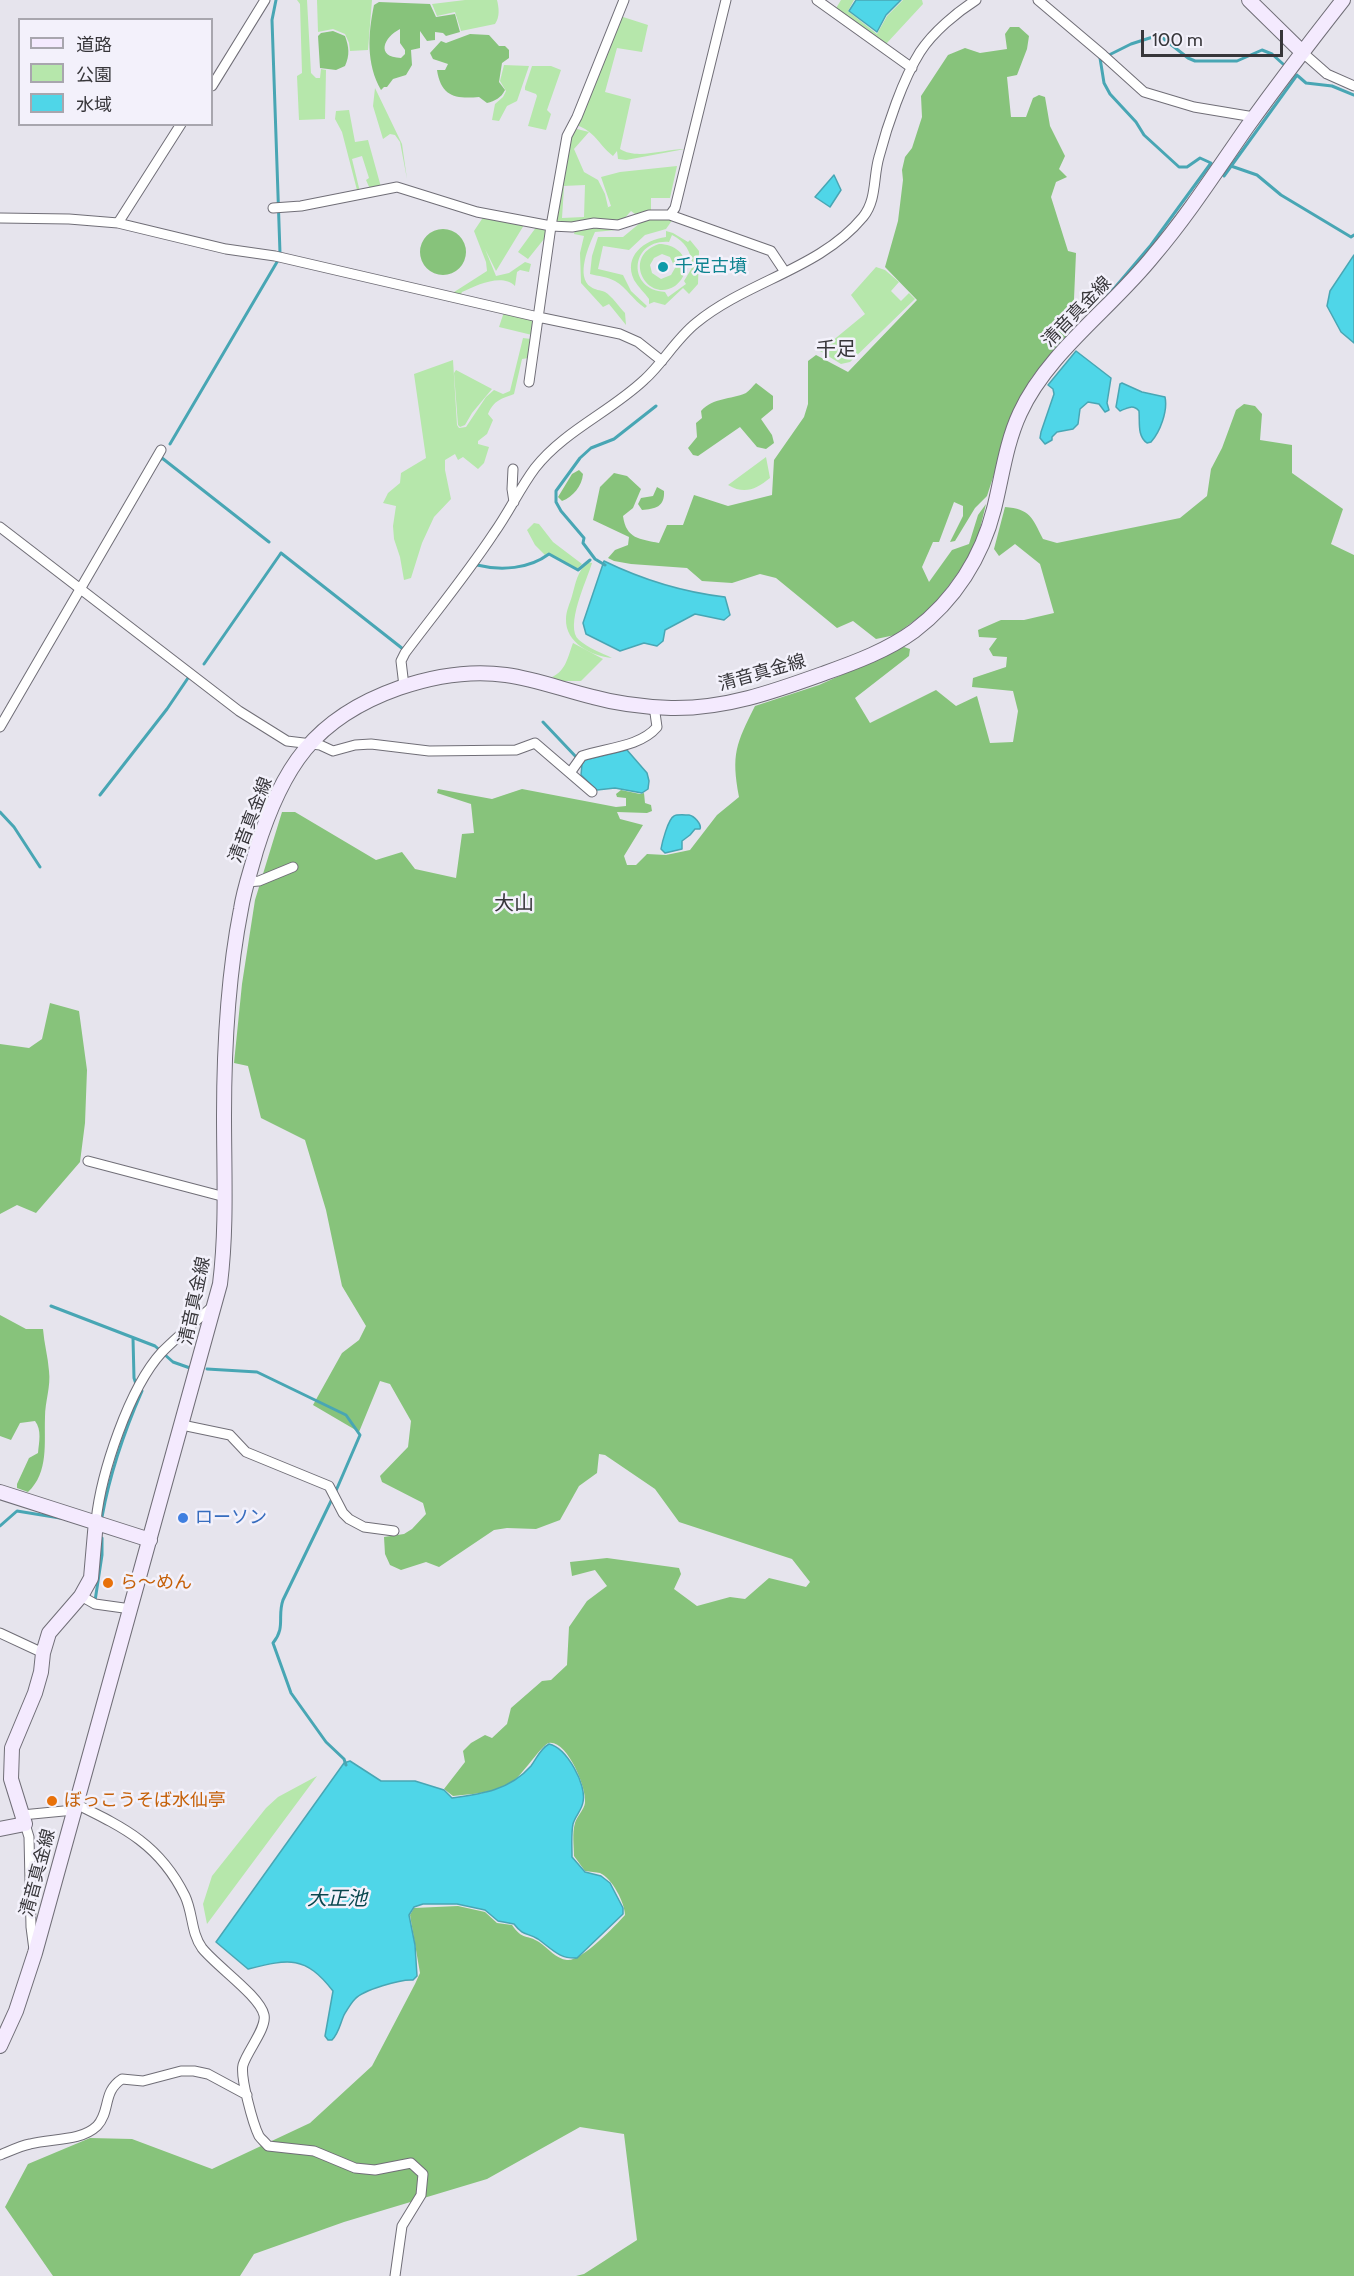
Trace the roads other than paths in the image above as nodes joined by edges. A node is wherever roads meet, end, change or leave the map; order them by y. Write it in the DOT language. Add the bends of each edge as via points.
graph roads {
  1 [pos="265,0"];
  2 [pos="624,0"];
  3 [pos="726,0"];
  4 [pos="817,0"];
  5 [pos="976,0"];
  6 [pos="1038,0"];
  7 [pos="1249,0"];
  8 [pos="1343,0"];
  9 [pos="1302,52"];
  10 [pos="912,68"];
  11 [pos="213,84"];
  12 [pos="1354,86"];
  13 [pos="1254,117"];
  14 [pos="181,126"];
  15 [pos="276,208"];
  16 [pos="670,215"];
  17 [pos="0,218"];
  18 [pos="118,223"];
  19 [pos="551,226"];
  20 [pos="785,272"];
  21 [pos="538,317"];
  22 [pos="663,360"];
  23 [pos="529,382"];
  24 [pos="161,450"];
  25 [pos="513,469"];
  26 [pos="514,502"];
  27 [pos="0,527"];
  28 [pos="82,591"];
  29 [pos="404,686"];
  30 [pos="654,706"];
  31 [pos="0,727"];
  32 [pos="308,745"];
  33 [pos="570,773"];
  34 [pos="592,792"];
  35 [pos="293,867"];
  36 [pos="247,882"];
  37 [pos="88,1161"];
  38 [pos="225,1197"];
  39 [pos="216,1302"];
  40 [pos="182,1425"];
  41 [pos="0,1492"];
  42 [pos="96,1521"];
  43 [pos="394,1531"];
  44 [pos="150,1540"];
  45 [pos="81,1596"];
  46 [pos="130,1609"];
  47 [pos="0,1633"];
  48 [pos="43,1653"];
  49 [pos="75,1807"];
  50 [pos="23,1819"];
  51 [pos="0,1828"];
  52 [pos="35,1953"];
  53 [pos="0,2046"];
  54 [pos="247,2095"];
  55 [pos="0,2155"];
  56 [pos="395,2276"];
  1 -- 11 [label="street"];
  2 -- 19 [label="street" via="567,136"];
  3 -- 16 [label="street" via="675,208"];
  4 -- 10 [label="street"];
  5 -- 10 [label="street" via="927,44"];
  6 -- 13 [label="street" via="1143,92 1194,107"];
  7 -- 9 [label="main road"];
  8 -- 9 [label="main road, 清音真金線"];
  9 -- 12 [label="street" via="1327,74"];
  9 -- 13 [label="main road, 清音真金線"];
  10 -- 20 [label="street" via="878,158 873,198 864,216 834,244"];
  13 -- 30 [label="main road, 清音真金線" via="1154,255 1063,351 1033,389 1011,436 982,544 970,570 942,606 915,630 879,651 769,693 705,706"];
  14 -- 18 [label="street"];
  15 -- 19 [label="street" via="397,187 477,212"];
  16 -- 19 [label="street" via="618,225"];
  16 -- 20 [label="street" via="771,251"];
  17 -- 18 [label="street"];
  18 -- 21 [label="street"];
  19 -- 21 [label="street"];
  20 -- 22 [label="street" via="699,320"];
  21 -- 22 [label="street" via="628,336"];
  21 -- 23 [label="street"];
  22 -- 26 [label="street" via="630,392 555,448 535,468"];
  24 -- 28 [label="street"];
  25 -- 26 [label="street"];
  26 -- 29 [label="street" via="494,535 405,653 401,661"];
  27 -- 28 [label="street"];
  28 -- 31 [label="street"];
  28 -- 32 [label="street" via="239,711 287,741"];
  29 -- 30 [label="main road, 清音真金線" via="455,675 507,675 619,703"];
  29 -- 32 [label="main road, 清音真金線" via="349,710"];
  30 -- 33 [label="street" via="657,727 653,732 578,760"];
  32 -- 33 [label="street" via="333,751 371,744 429,752 516,750 535,743"];
  32 -- 36 [label="main road, 清音真金線" via="290,770 271,809"];
  33 -- 34 [label="street"];
  35 -- 36 [label="street"];
  36 -- 38 [label="main road, 清音真金線" via="227,1037"];
  37 -- 38 [label="street"];
  38 -- 39 [label="main road, 清音真金線" via="224,1255"];
  39 -- 40 [label="main road, 清音真金線"];
  39 -- 42 [label="street" via="150,1368 115,1440"];
  40 -- 43 [label="street" via="230,1435 246,1452 329,1486 343,1513 363,1527"];
  40 -- 44 [label="main road, 清音真金線"];
  41 -- 42 [label="main road"];
  42 -- 44 [label="main road"];
  42 -- 45 [label="main road" via="94,1569"];
  44 -- 46 [label="main road, 清音真金線"];
  45 -- 46 [label="street" via="94,1604"];
  45 -- 48 [label="main road" via="49,1634"];
  46 -- 49 [label="main road, 清音真金線"];
  47 -- 48 [label="street"];
  48 -- 50 [label="main road" via="38,1683 11,1755 12,1787"];
  49 -- 50 [label="street"];
  49 -- 52 [label="main road, 清音真金線"];
  49 -- 54 [label="street" via="136,1837 156,1852 186,1898 201,1947 257,2001 264,2015 242,2071"];
  50 -- 51 [label="main road"];
  50 -- 52 [label="street" via="29,1837"];
  52 -- 53 [label="main road, 清音真金線"];
  54 -- 55 [label="street" via="208,2074 194,2072 181,2071 143,2081 122,2079 109,2091 103,2116 88,2132"];
  54 -- 56 [label="street" via="259,2136 268,2146 314,2151 356,2168 375,2170 411,2163 419,2169 423,2174 421,2195 402,2226"];
}
